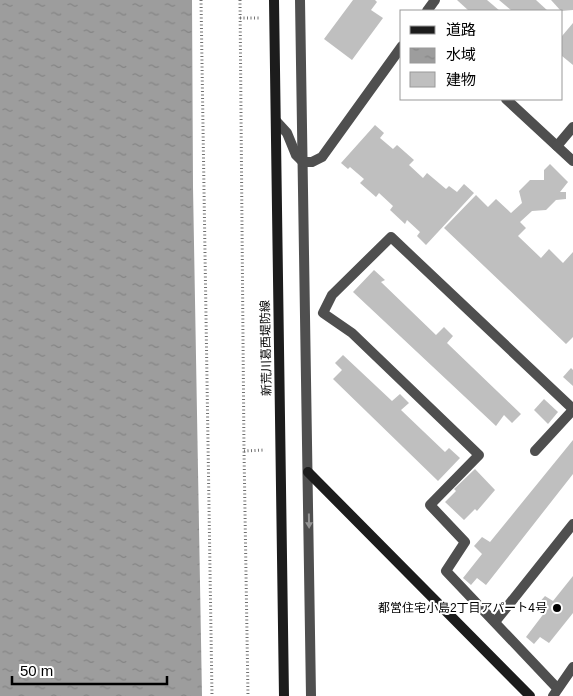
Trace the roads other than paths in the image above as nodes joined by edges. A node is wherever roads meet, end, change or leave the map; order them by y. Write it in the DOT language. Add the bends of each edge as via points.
graph roads {
  1 [pos="274,0"];
  2 [pos="300,0"];
  3 [pos="400,49"];
  4 [pos="507,100"];
  5 [pos="276,121"];
  6 [pos="573,127"];
  7 [pos="557,146"];
  8 [pos="573,161"];
  9 [pos="303,162"];
  10 [pos="323,313"];
  11 [pos="305,314"];
  12 [pos="573,409"];
  13 [pos="535,451"];
  14 [pos="308,472"];
  15 [pos="573,524"];
  16 [pos="495,622"];
  17 [pos="573,667"];
  18 [pos="555,692"];
  19 [pos="284,696"];
  20 [pos="311,696"];
  21 [pos="530,696"];
  1 -- 5 [label="main road, 新荒川葛西堤防線"];
  2 -- 9 [label="street"];
  3 -- 9 [label="street" via="322,157"];
  4 -- 7 [label="street"];
  5 -- 9 [label="street" via="287,133 296,155"];
  5 -- 19 [label="main road, 新荒川葛西堤防線"];
  6 -- 7 [label="street"];
  7 -- 8 [label="street"];
  9 -- 11 [label="street"];
  10 -- 11 [label="street"];
  10 -- 12 [label="street" via="332,294 391,237"];
  10 -- 16 [label="street" via="352,333 479,455 430,505 466,542 446,571"];
  11 -- 14 [label="street"];
  12 -- 13 [label="street"];
  14 -- 20 [label="street, one-way"];
  14 -- 21 [label="main road"];
  15 -- 16 [label="street"];
  16 -- 18 [label="street"];
  17 -- 18 [label="street"];
}
